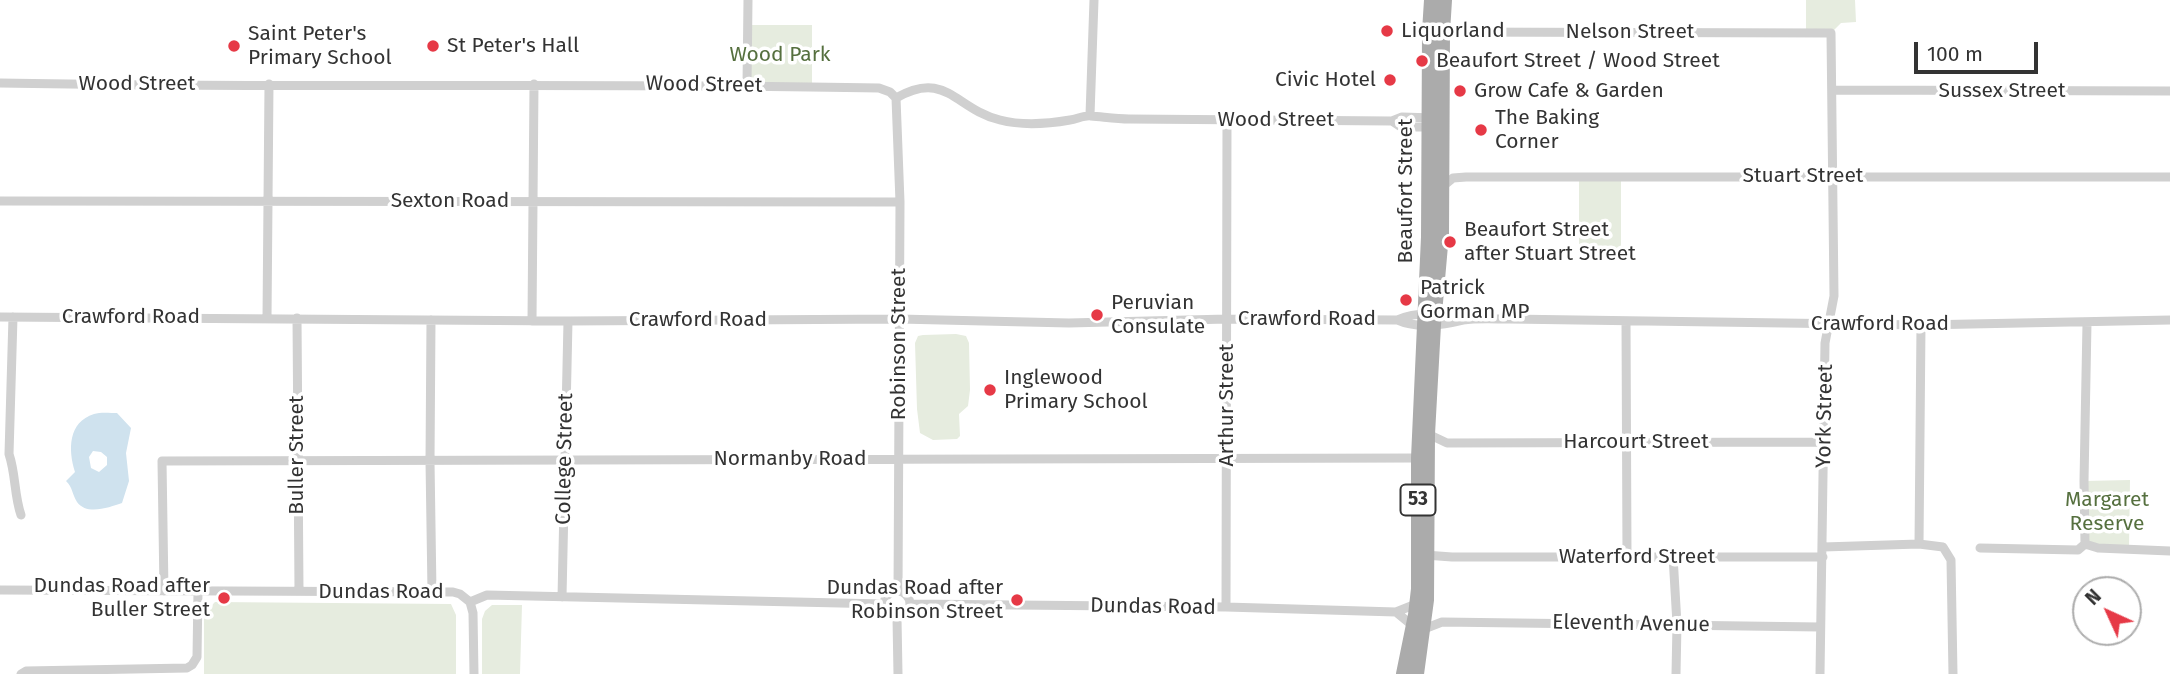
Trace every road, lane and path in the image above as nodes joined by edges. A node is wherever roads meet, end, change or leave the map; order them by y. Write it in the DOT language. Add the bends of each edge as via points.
graph roads {
  1 [pos="748,0"];
  2 [pos="1094,0"];
  3 [pos="1431,0"];
  4 [pos="1445,0"];
  5 [pos="1436,32"];
  6 [pos="1831,33"];
  7 [pos="0,83"];
  8 [pos="269,84"];
  9 [pos="534,84"];
  10 [pos="747,86"];
  11 [pos="1833,90"];
  12 [pos="2170,91"];
  13 [pos="896,97"];
  14 [pos="1090,115"];
  15 [pos="1227,120"];
  16 [pos="1427,122"];
  17 [pos="1443,122"];
  18 [pos="1834,176"];
  19 [pos="2170,177"];
  20 [pos="1441,188"];
  21 [pos="0,201"];
  22 [pos="269,201"];
  23 [pos="533,201"];
  24 [pos="900,202"];
  25 [pos="0,317"];
  26 [pos="13,317"];
  27 [pos="267,318"];
  28 [pos="297,318"];
  29 [pos="1227,318"];
  30 [pos="899,319"];
  31 [pos="431,320"];
  32 [pos="1429,320"];
  33 [pos="2170,320"];
  34 [pos="532,321"];
  35 [pos="568,321"];
  36 [pos="1626,321"];
  37 [pos="2087,323"];
  38 [pos="1829,324"];
  39 [pos="1921,325"];
  40 [pos="1428,435"];
  41 [pos="1627,442"];
  42 [pos="1825,442"];
  43 [pos="1447,443"];
  44 [pos="4,455"];
  45 [pos="1423,455"];
  46 [pos="1227,458"];
  47 [pos="297,459"];
  48 [pos="564,460"];
  49 [pos="899,460"];
  50 [pos="430,461"];
  51 [pos="21,515"];
  52 [pos="1919,544"];
  53 [pos="2085,544"];
  54 [pos="1980,548"];
  55 [pos="2170,551"];
  56 [pos="1823,552"];
  57 [pos="1423,555"];
  58 [pos="1627,556"];
  59 [pos="1674,556"];
  60 [pos="1452,557"];
  61 [pos="1427,572"];
  62 [pos="0,590"];
  63 [pos="164,591"];
  64 [pos="198,591"];
  65 [pos="299,591"];
  66 [pos="432,592"];
  67 [pos="898,592"];
  68 [pos="562,597"];
  69 [pos="470,602"];
  70 [pos="884,604"];
  71 [pos="910,604"];
  72 [pos="1226,607"];
  73 [pos="1421,608"];
  74 [pos="1396,612"];
  75 [pos="897,618"];
  76 [pos="1442,622"];
  77 [pos="1677,624"];
  78 [pos="1820,626"];
  79 [pos="1419,627"];
  80 [pos="194,670"];
  81 [pos="21,674"];
  82 [pos="474,674"];
  83 [pos="898,674"];
  84 [pos="1403,674"];
  85 [pos="1417,674"];
  86 [pos="1676,674"];
  87 [pos="1820,674"];
  88 [pos="1952,674"];
  1 -- 10 [label="street"];
  2 -- 14 [label="street"];
  3 -- 5 [label="main road, Beaufort Street / 53"];
  4 -- 5 [label="main road, Beaufort Street / 53"];
  5 -- 6 [label="street, Nelson Street"];
  5 -- 16 [label="main road, Beaufort Street / 53"];
  5 -- 17 [label="main road, Beaufort Street / 53"];
  6 -- 11 [label="street, York Street"];
  7 -- 8 [label="street, Wood Street"];
  8 -- 9 [label="street, Wood Street"];
  8 -- 22 [label="street"];
  9 -- 10 [label="street, Wood Street"];
  9 -- 23 [label="street"];
  10 -- 13 [label="street, Wood Street" via="879,88"];
  11 -- 12 [label="street, Sussex Street"];
  11 -- 18 [label="street, York Street"];
  13 -- 14 [label="street, Wood Street" via="917,87 934,87 991,118 1010,122 1047,124"];
  13 -- 24 [label="street, Robinson Street"];
  14 -- 15 [label="street, Wood Street"];
  15 -- 16 [label="street, Wood Street" via="1392,121 1401,127"];
  15 -- 29 [label="street, Arthur Street"];
  16 -- 17 [label="street, Wood Street"];
  16 -- 32 [label="main road, Beaufort Street / 53"];
  17 -- 20 [label="main road, Beaufort Street / 53"];
  18 -- 19 [label="street, Stuart Street"];
  18 -- 20 [label="street, Stuart Street" via="1452,178"];
  18 -- 38 [label="street, York Street" via="1834,296"];
  20 -- 32 [label="main road, Beaufort Street / 53" via="1442,234"];
  21 -- 22 [label="street, Sexton Road"];
  22 -- 23 [label="street, Sexton Road"];
  22 -- 27 [label="street"];
  23 -- 24 [label="street, Sexton Road"];
  23 -- 34 [label="street"];
  24 -- 30 [label="street, Robinson Street"];
  25 -- 26 [label="street, Crawford Road"];
  26 -- 27 [label="street, Crawford Road"];
  26 -- 44 [label="street"];
  27 -- 28 [label="street, Crawford Road"];
  28 -- 31 [label="street, Crawford Road"];
  28 -- 47 [label="street, Buller Street"];
  29 -- 30 [label="street, Crawford Road" via="1080,323"];
  29 -- 32 [label="street, Crawford Road" via="1397,320 1406,324"];
  29 -- 46 [label="street, Arthur Street"];
  30 -- 35 [label="street, Crawford Road"];
  30 -- 49 [label="street, Robinson Street"];
  31 -- 34 [label="street, Crawford Road"];
  31 -- 50 [label="street"];
  32 -- 36 [label="street, Crawford Road" via="1454,324 1464,320"];
  32 -- 40 [label="main road, Beaufort Street / 53"];
  32 -- 45 [label="main road, Beaufort Street / 53"];
  33 -- 37 [label="street, Crawford Road"];
  34 -- 35 [label="street, Crawford Road"];
  35 -- 48 [label="street, College Street"];
  36 -- 38 [label="street, Crawford Road"];
  36 -- 41 [label="street"];
  37 -- 39 [label="street, Crawford Road"];
  37 -- 53 [label="street"];
  38 -- 39 [label="street, Crawford Road"];
  38 -- 42 [label="street, York Street"];
  39 -- 52 [label="street"];
  40 -- 43 [label="street, Harcourt Street"];
  40 -- 45 [label="main road, Beaufort Street / 53"];
  41 -- 42 [label="street, Harcourt Street"];
  41 -- 43 [label="street, Harcourt Street"];
  41 -- 58 [label="street"];
  42 -- 56 [label="street, York Street"];
  43 -- 45 [label="street, Harcourt Street"];
  44 -- 51 [label="street" via="15,471"];
  45 -- 46 [label="street, Normanby Road"];
  45 -- 57 [label="main road, Beaufort Street / 53"];
  46 -- 49 [label="street, Normanby Road"];
  46 -- 72 [label="street, Arthur Street"];
  47 -- 50 [label="street, Normanby Road"];
  47 -- 63 [label="street, Normanby Road" via="162,461"];
  47 -- 65 [label="street, Buller Street"];
  48 -- 49 [label="street, Normanby Road"];
  48 -- 50 [label="street, Normanby Road"];
  48 -- 68 [label="street, College Street"];
  49 -- 67 [label="street, Robinson Street"];
  50 -- 66 [label="street"];
  52 -- 56 [label="street, Waterford Street"];
  52 -- 88 [label="street, Waterford Street" via="1943,547 1951,560"];
  53 -- 54 [label="street" via="2078,550"];
  53 -- 55 [label="street"];
  56 -- 59 [label="street, Waterford Street"];
  56 -- 78 [label="street, York Street"];
  57 -- 60 [label="street, Waterford Street"];
  57 -- 61 [label="main road, Beaufort Street / 53"];
  57 -- 73 [label="main road, Beaufort Street / 53"];
  58 -- 59 [label="street, Waterford Street"];
  58 -- 60 [label="street, Waterford Street"];
  59 -- 77 [label="street"];
  60 -- 61 [label="street"];
  61 -- 73 [label="main road, Beaufort Street / 53"];
  62 -- 63 [label="street, Dundas Road"];
  63 -- 64 [label="street, Dundas Road"];
  64 -- 65 [label="street, Dundas Road"];
  64 -- 80 [label="street"];
  65 -- 66 [label="street, Dundas Road"];
  66 -- 69 [label="street, Dundas Road" via="453,592"];
  67 -- 70 [label="street" via="889,595"];
  67 -- 71 [label="street" via="907,596"];
  68 -- 69 [label="street, Dundas Road" via="487,595"];
  68 -- 70 [label="street, Dundas Road"];
  69 -- 82 [label="street"];
  70 -- 75 [label="street" via="888,614"];
  71 -- 72 [label="street, Dundas Road"];
  71 -- 75 [label="street" via="908,612"];
  72 -- 74 [label="street, Dundas Road"];
  73 -- 74 [label="street, Dundas Road"];
  73 -- 76 [label="street"];
  73 -- 79 [label="main road, Beaufort Street / 53"];
  74 -- 79 [label="street"];
  75 -- 83 [label="street"];
  76 -- 77 [label="street, Eleventh Avenue"];
  76 -- 79 [label="street, Eleventh Avenue"];
  77 -- 78 [label="street, Eleventh Avenue"];
  77 -- 86 [label="street"];
  78 -- 87 [label="street, York Street"];
  79 -- 84 [label="main road, Beaufort Street / 53"];
  79 -- 85 [label="main road, Beaufort Street / 53"];
  80 -- 81 [label="street"];
}
